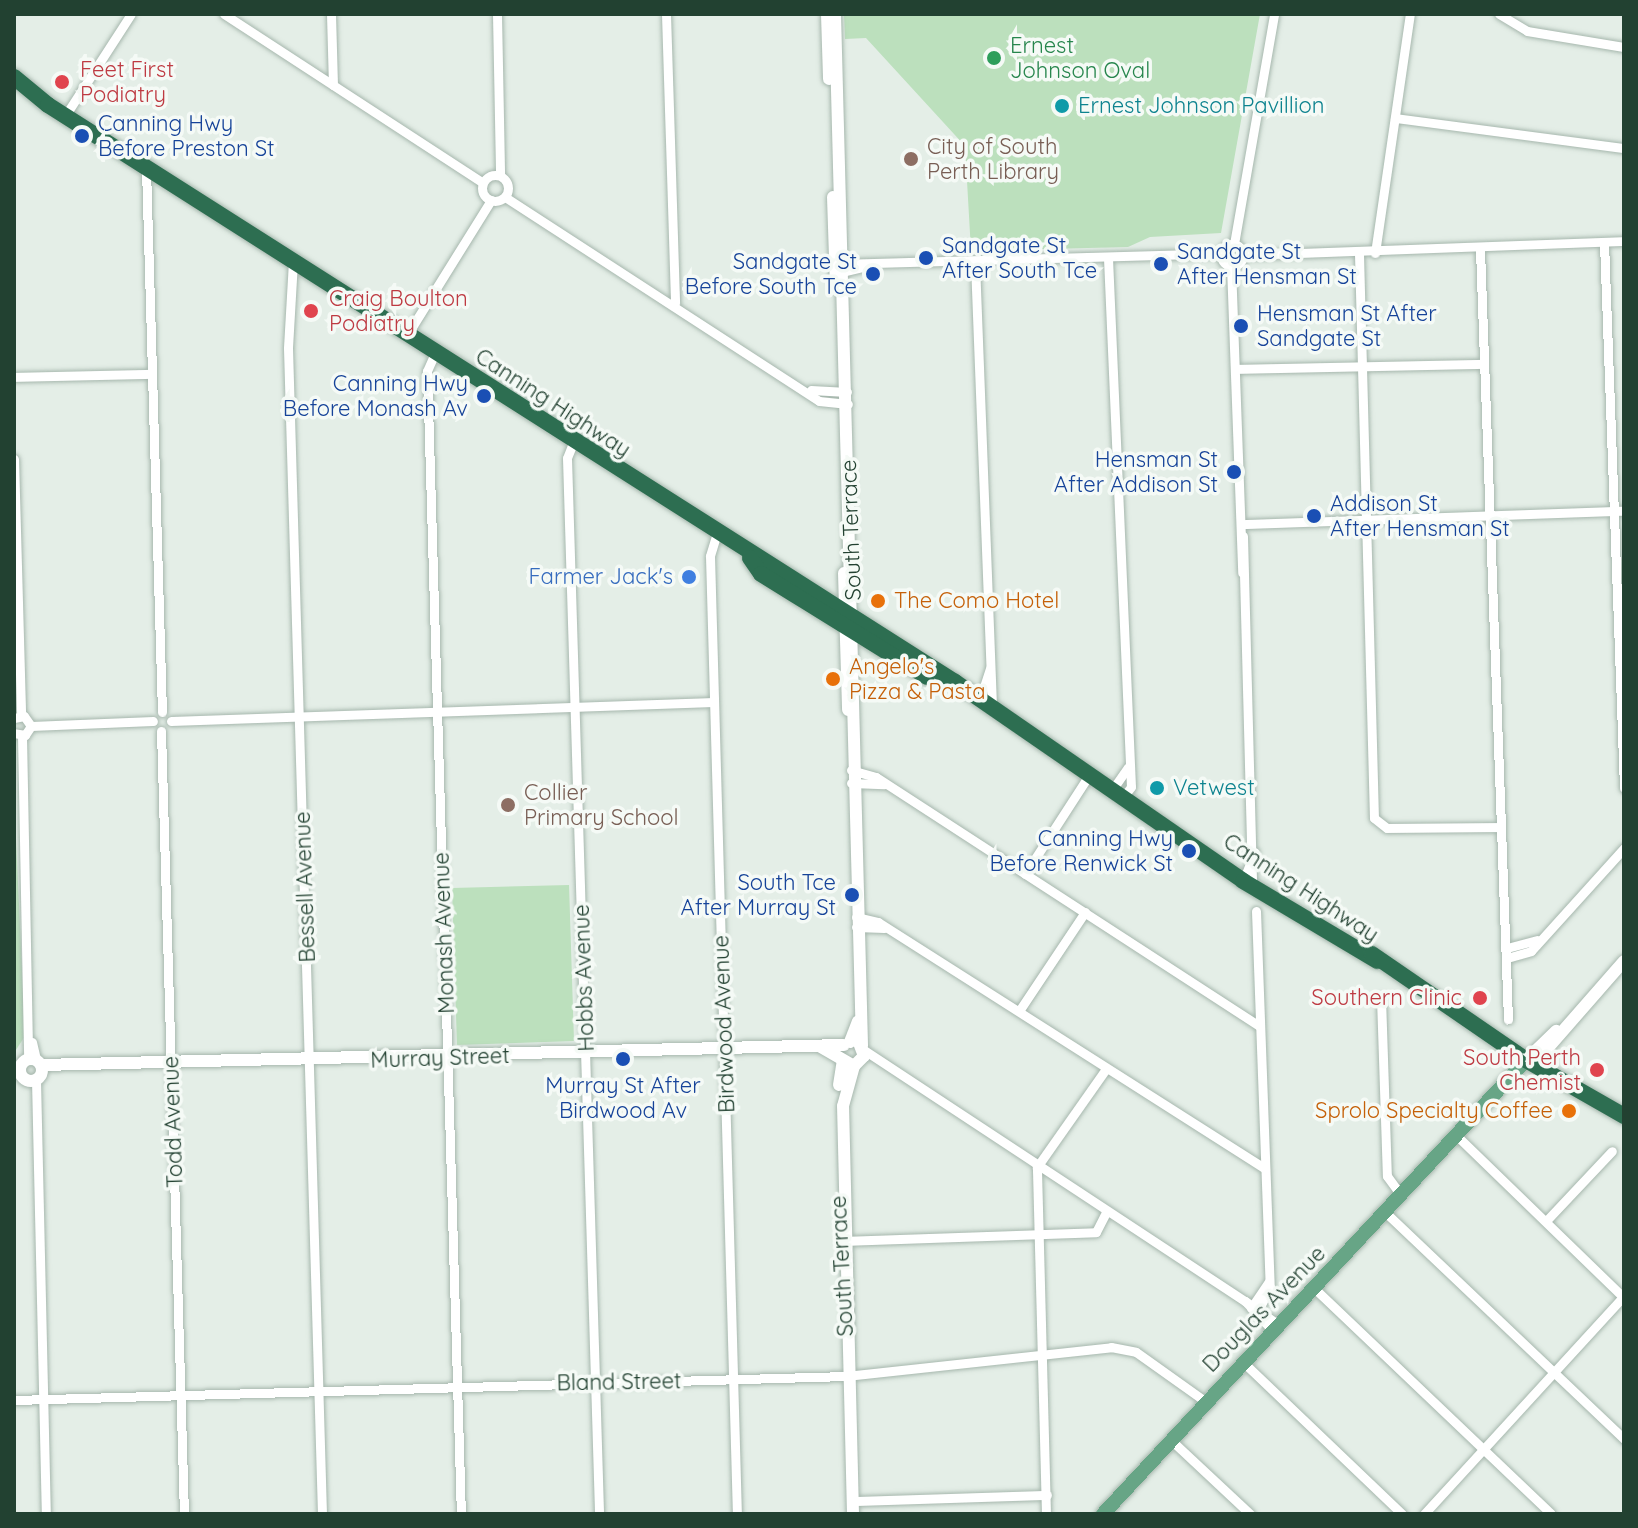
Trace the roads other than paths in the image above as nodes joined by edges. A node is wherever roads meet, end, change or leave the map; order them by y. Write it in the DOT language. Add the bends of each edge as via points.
graph roads {
  1 [pos="131,14"];
  2 [pos="224,14"];
  3 [pos="331,14"];
  4 [pos="497,14"];
  5 [pos="666,14"];
  6 [pos="827,14"];
  7 [pos="835,14"];
  8 [pos="1274,14"];
  9 [pos="1410,14"];
  10 [pos="1499,14"];
  11 [pos="1624,47"];
  12 [pos="14,77"];
  13 [pos="333,85"];
  14 [pos="14,90"];
  15 [pos="48,105"];
  16 [pos="65,116"];
  17 [pos="1395,118"];
  18 [pos="1624,148"];
  19 [pos="146,168"];
  20 [pos="500,175"];
  21 [pos="483,183"];
  22 [pos="505,197"];
  23 [pos="491,200"];
  24 [pos="1624,241"];
  25 [pos="1604,242"];
  26 [pos="1234,244"];
  27 [pos="1480,249"];
  28 [pos="1221,253"];
  29 [pos="1375,253"];
  30 [pos="1359,254"];
  31 [pos="1243,255"];
  32 [pos="1108,258"];
  33 [pos="293,261"];
  34 [pos="975,263"];
  35 [pos="1231,266"];
  36 [pos="840,268"];
  37 [pos="675,303"];
  38 [pos="407,335"];
  39 [pos="435,353"];
  40 [pos="1484,364"];
  41 [pos="1361,367"];
  42 [pos="1236,369"];
  43 [pos="151,374"];
  44 [pos="14,377"];
  45 [pos="843,398"];
  46 [pos="573,443"];
  47 [pos="14,459"];
  48 [pos="1613,511"];
  49 [pos="1624,511"];
  50 [pos="1491,517"];
  51 [pos="1366,520"];
  52 [pos="1244,524"];
  53 [pos="716,536"];
  54 [pos="849,623"];
  55 [pos="990,669"];
  56 [pos="714,702"];
  57 [pos="986,703"];
  58 [pos="576,710"];
  59 [pos="162,712"];
  60 [pos="439,712"];
  61 [pos="299,716"];
  62 [pos="17,717"];
  63 [pos="153,721"];
  64 [pos="171,721"];
  65 [pos="31,726"];
  66 [pos="161,731"];
  67 [pos="18,734"];
  68 [pos="1044,746"];
  69 [pos="1128,767"];
  70 [pos="1089,775"];
  71 [pos="854,776"];
  72 [pos="1624,788"];
  73 [pos="1118,794"];
  74 [pos="1501,827"];
  75 [pos="1624,848"];
  76 [pos="1025,874"];
  77 [pos="1249,879"];
  78 [pos="1256,911"];
  79 [pos="1085,912"];
  80 [pos="858,922"];
  81 [pos="1507,953"];
  82 [pos="1624,961"];
  83 [pos="1381,998"];
  84 [pos="1019,1011"];
  85 [pos="1508,1019"];
  86 [pos="1259,1026"];
  87 [pos="725,1049"];
  88 [pos="586,1053"];
  89 [pos="852,1054"];
  90 [pos="448,1058"];
  91 [pos="310,1061"];
  92 [pos="1530,1063"];
  93 [pos="171,1065"];
  94 [pos="1106,1069"];
  95 [pos="28,1070"];
  96 [pos="1583,1096"];
  97 [pos="1624,1116"];
  98 [pos="1624,1126"];
  99 [pos="1458,1137"];
  100 [pos="1612,1151"];
  101 [pos="1037,1167"];
  102 [pos="1265,1169"];
  103 [pos="1401,1195"];
  104 [pos="1106,1212"];
  105 [pos="1385,1212"];
  106 [pos="1546,1221"];
  107 [pos="1037,1238"];
  108 [pos="844,1241"];
  109 [pos="1314,1288"];
  110 [pos="1624,1297"];
  111 [pos="1253,1307"];
  112 [pos="1277,1329"];
  113 [pos="1042,1354"];
  114 [pos="1244,1363"];
  115 [pos="1554,1374"];
  116 [pos="848,1375"];
  117 [pos="733,1380"];
  118 [pos="596,1382"];
  119 [pos="456,1386"];
  120 [pos="319,1390"];
  121 [pos="181,1395"];
  122 [pos="43,1399"];
  123 [pos="14,1400"];
  124 [pos="1206,1402"];
  125 [pos="1624,1439"];
  126 [pos="1171,1440"];
  127 [pos="1484,1450"];
  128 [pos="1047,1495"];
  129 [pos="853,1508"];
  130 [pos="46,1514"];
  131 [pos="184,1514"];
  132 [pos="322,1514"];
  133 [pos="461,1514"];
  134 [pos="599,1514"];
  135 [pos="737,1514"];
  136 [pos="1046,1514"];
  137 [pos="1103,1514"];
  138 [pos="1250,1514"];
  139 [pos="1402,1514"];
  140 [pos="1424,1514"];
  141 [pos="1551,1514"];
  1 -- 16 [label="street"];
  2 -- 13 [label="street"];
  3 -- 13 [label="street"];
  4 -- 20 [label="street"];
  5 -- 37 [label="street"];
  6 -- 36 [label="main road, South Terrace"];
  7 -- 36 [label="main road, South Terrace"];
  8 -- 26 [label="street"];
  9 -- 17 [label="street"];
  10 -- 11 [label="street" via="1527,31"];
  12 -- 15 [label="highway, Canning Highway"];
  13 -- 21 [label="street"];
  14 -- 15 [label="highway, Canning Highway"];
  15 -- 16 [label="highway, Canning Highway"];
  16 -- 19 [label="highway, Canning Highway"];
  17 -- 18 [label="street"];
  17 -- 29 [label="street"];
  19 -- 33 [label="highway, Canning Highway"];
  19 -- 43 [label="street"];
  20 -- 21 [label="street"];
  20 -- 22 [label="street" via="508,185"];
  21 -- 23 [label="street"];
  22 -- 23 [label="street"];
  22 -- 37 [label="street"];
  23 -- 38 [label="street"];
  24 -- 25 [label="street"];
  25 -- 27 [label="street"];
  25 -- 48 [label="street"];
  26 -- 28 [label="street"];
  26 -- 31 [label="street"];
  27 -- 29 [label="street"];
  27 -- 40 [label="street"];
  28 -- 32 [label="street"];
  28 -- 35 [label="street"];
  29 -- 30 [label="street"];
  30 -- 31 [label="street"];
  30 -- 41 [label="street"];
  31 -- 35 [label="street"];
  32 -- 34 [label="street"];
  32 -- 69 [label="street"];
  33 -- 38 [label="highway, Canning Highway"];
  33 -- 61 [label="street, Bessell Avenue" via="288,320"];
  34 -- 36 [label="street"];
  34 -- 55 [label="street"];
  35 -- 42 [label="street"];
  36 -- 45 [label="main road, South Terrace"];
  37 -- 45 [label="street" via="811,390 823,404"];
  38 -- 39 [label="highway, Canning Highway"];
  39 -- 46 [label="highway, Canning Highway"];
  39 -- 60 [label="street, Monash Avenue" via="427,371"];
  40 -- 41 [label="street"];
  40 -- 50 [label="street"];
  41 -- 42 [label="street"];
  41 -- 51 [label="street"];
  42 -- 52 [label="street"];
  43 -- 44 [label="street"];
  43 -- 59 [label="street"];
  45 -- 54 [label="main road, South Terrace"];
  46 -- 53 [label="highway, Canning Highway"];
  46 -- 58 [label="street, Hobbs Avenue" via="567,458"];
  47 -- 62 [label="street"];
  48 -- 49 [label="street"];
  48 -- 50 [label="street"];
  48 -- 72 [label="street"];
  50 -- 51 [label="street"];
  50 -- 74 [label="street"];
  51 -- 52 [label="street"];
  51 -- 74 [label="street" via="1374,818 1387,828"];
  52 -- 77 [label="street" via="1255,852"];
  53 -- 54 [label="highway, Canning Highway" via="750,558 761,574"];
  53 -- 56 [label="street, Birdwood Avenue" via="710,556"];
  54 -- 57 [label="highway, Canning Highway"];
  54 -- 68 [label="highway, Canning Highway"];
  54 -- 71 [label="main road, South Terrace"];
  55 -- 57 [label="street"];
  55 -- 57 [label="street"];
  56 -- 58 [label="street"];
  56 -- 87 [label="street, Birdwood Avenue"];
  57 -- 68 [label="highway, Canning Highway"];
  58 -- 60 [label="street"];
  58 -- 88 [label="street, Hobbs Avenue"];
  59 -- 63 [label="street"];
  59 -- 64 [label="street"];
  60 -- 61 [label="street"];
  60 -- 90 [label="street, Monash Avenue"];
  61 -- 64 [label="street"];
  61 -- 91 [label="street, Bessell Avenue"];
  62 -- 65 [label="street"];
  63 -- 65 [label="street"];
  63 -- 66 [label="street"];
  64 -- 66 [label="street"];
  65 -- 67 [label="street"];
  66 -- 93 [label="street, Todd Avenue"];
  67 -- 95 [label="street" via="32,1042"];
  68 -- 70 [label="highway, Canning Highway"];
  69 -- 73 [label="street"];
  69 -- 73 [label="street" via="1131,787"];
  70 -- 73 [label="highway, Canning Highway"];
  70 -- 76 [label="street"];
  71 -- 76 [label="street" via="884,784"];
  71 -- 80 [label="main road, South Terrace"];
  73 -- 77 [label="highway, Canning Highway"];
  74 -- 81 [label="street"];
  75 -- 81 [label="street" via="1540,938"];
  76 -- 79 [label="street"];
  77 -- 92 [label="highway, Canning Highway"];
  78 -- 86 [label="street"];
  79 -- 84 [label="street"];
  79 -- 86 [label="street"];
  80 -- 84 [label="street" via="884,928"];
  80 -- 89 [label="main road, South Terrace" via="859,1020"];
  81 -- 85 [label="street"];
  82 -- 92 [label="main road, Douglas Avenue"];
  83 -- 103 [label="street" via="1387,1176"];
  84 -- 94 [label="street"];
  86 -- 102 [label="street"];
  87 -- 88 [label="main road, Murray Street"];
  87 -- 89 [label="main road, Murray Street" via="821,1047"];
  87 -- 117 [label="street, Birdwood Avenue"];
  88 -- 90 [label="main road, Murray Street"];
  88 -- 118 [label="street, Hobbs Avenue"];
  89 -- 101 [label="street" via="880,1063"];
  89 -- 108 [label="main road, South Terrace"];
  90 -- 91 [label="main road, Murray Street"];
  90 -- 119 [label="street, Monash Avenue"];
  91 -- 93 [label="main road, Murray Street"];
  91 -- 120 [label="street, Bessell Avenue"];
  92 -- 96 [label="highway, Canning Highway"];
  92 -- 99 [label="main road, Douglas Avenue"];
  93 -- 95 [label="main road, Murray Street"];
  93 -- 121 [label="street, Todd Avenue"];
  94 -- 101 [label="street"];
  94 -- 102 [label="street"];
  95 -- 122 [label="street" via="34,1094"];
  96 -- 97 [label="highway, Canning Highway"];
  96 -- 98 [label="highway, Canning Highway"];
  99 -- 103 [label="main road, Douglas Avenue"];
  99 -- 106 [label="street"];
  100 -- 106 [label="street"];
  101 -- 104 [label="street"];
  101 -- 107 [label="street"];
  102 -- 111 [label="street" via="1269,1281"];
  103 -- 105 [label="main road, Douglas Avenue"];
  104 -- 107 [label="street" via="1096,1232"];
  104 -- 111 [label="street"];
  105 -- 109 [label="main road, Douglas Avenue"];
  105 -- 115 [label="street"];
  106 -- 110 [label="street"];
  107 -- 108 [label="street"];
  107 -- 113 [label="street"];
  108 -- 116 [label="main road, South Terrace"];
  109 -- 112 [label="main road, Douglas Avenue"];
  109 -- 127 [label="street"];
  110 -- 115 [label="street"];
  111 -- 112 [label="street"];
  112 -- 114 [label="main road, Douglas Avenue"];
  113 -- 116 [label="street, Bland Street"];
  113 -- 124 [label="street, Bland Street" via="1136,1352"];
  113 -- 128 [label="street"];
  114 -- 124 [label="main road, Douglas Avenue"];
  114 -- 139 [label="street"];
  115 -- 125 [label="street"];
  115 -- 127 [label="street"];
  116 -- 117 [label="street, Bland Street"];
  116 -- 129 [label="main road, South Terrace"];
  117 -- 118 [label="street, Bland Street"];
  117 -- 135 [label="street, Birdwood Avenue"];
  118 -- 119 [label="street, Bland Street"];
  118 -- 134 [label="street, Hobbs Avenue"];
  119 -- 120 [label="street, Bland Street"];
  119 -- 133 [label="street, Monash Avenue"];
  120 -- 121 [label="street, Bland Street"];
  120 -- 132 [label="street, Bessell Avenue"];
  121 -- 122 [label="street, Bland Street"];
  121 -- 131 [label="street, Todd Avenue"];
  122 -- 123 [label="street, Bland Street"];
  122 -- 130 [label="street"];
  124 -- 126 [label="main road, Douglas Avenue"];
  126 -- 137 [label="main road, Douglas Avenue"];
  126 -- 138 [label="street"];
  127 -- 140 [label="street"];
  127 -- 141 [label="street"];
  128 -- 129 [label="street"];
  128 -- 136 [label="street"];
}
